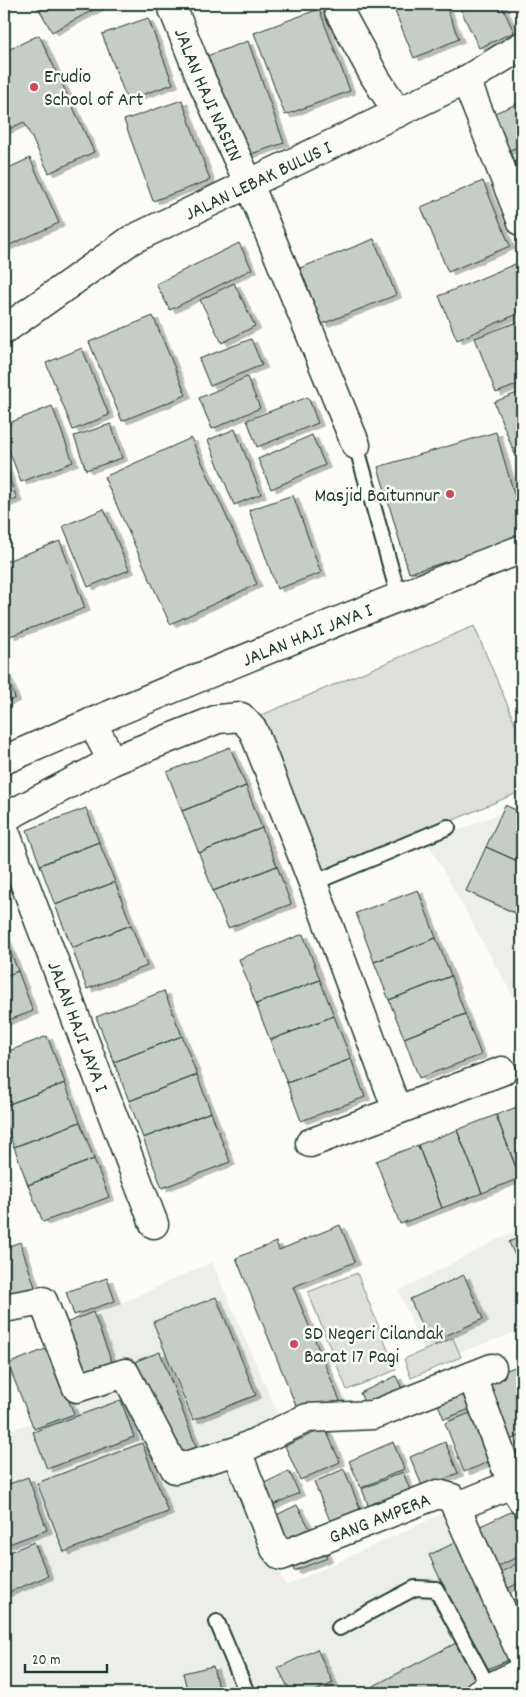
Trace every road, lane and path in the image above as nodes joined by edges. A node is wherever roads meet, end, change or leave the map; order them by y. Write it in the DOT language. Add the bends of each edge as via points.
graph roads {
  1 [pos="171,4"];
  2 [pos="338,4"];
  3 [pos="522,46"];
  4 [pos="466,80"];
  5 [pos="398,113"];
  6 [pos="249,184"];
  7 [pos="522,222"];
  8 [pos="4,330"];
  9 [pos="356,445"];
  10 [pos="522,550"];
  11 [pos="399,597"];
  12 [pos="92,722"];
  13 [pos="4,760"];
  14 [pos="112,761"];
  15 [pos="4,818"];
  16 [pos="448,827"];
  17 [pos="4,829"];
  18 [pos="313,882"];
  19 [pos="502,1070"];
  20 [pos="397,1110"];
  21 [pos="310,1143"];
  22 [pos="154,1224"];
  23 [pos="4,1308"];
  24 [pos="237,1451"];
  25 [pos="517,1491"];
  26 [pos="456,1507"];
  27 [pos="217,1622"];
  28 [pos="339,1628"];
  29 [pos="522,1656"];
  30 [pos="522,1667"];
  31 [pos="484,1691"];
  32 [pos="248,1693"];
  1 -- 6 [label="street, JALAN HAJI NASIIN"];
  2 -- 5 [label="street" via="375,77"];
  3 -- 4 [label="street, JALAN LEBAK BULUS I"];
  4 -- 5 [label="street, JALAN LEBAK BULUS I"];
  4 -- 7 [label="street"];
  5 -- 6 [label="street, JALAN LEBAK BULUS I"];
  6 -- 8 [label="street, JALAN LEBAK BULUS I" via="131,240"];
  6 -- 9 [label="street"];
  9 -- 11 [label="lane"];
  10 -- 11 [label="street, JALAN HAJI JAYA I"];
  11 -- 12 [label="street, JALAN HAJI JAYA I"];
  12 -- 13 [label="street, JALAN HAJI JAYA I"];
  12 -- 14 [label="street"];
  14 -- 15 [label="street"];
  14 -- 18 [label="street" via="218,719 241,717 253,730"];
  16 -- 18 [label="lane"];
  17 -- 22 [label="street, JALAN HAJI JAYA I"];
  18 -- 20 [label="street"];
  19 -- 20 [label="street"];
  20 -- 21 [label="street"];
  23 -- 24 [label="street" via="42,1301 77,1388 125,1373 175,1469"];
  24 -- 25 [label="street" via="307,1418 374,1415 482,1372"];
  24 -- 26 [label="street, GANG AMPERA" via="275,1549 281,1556 438,1494 452,1498"];
  25 -- 26 [label="street"];
  26 -- 29 [label="street, GANG AMPERA"];
  27 -- 32 [label="lane"];
  28 -- 31 [label="lane" via="415,1588 436,1589"];
  30 -- 31 [label="street" via="521,1672"];
}
